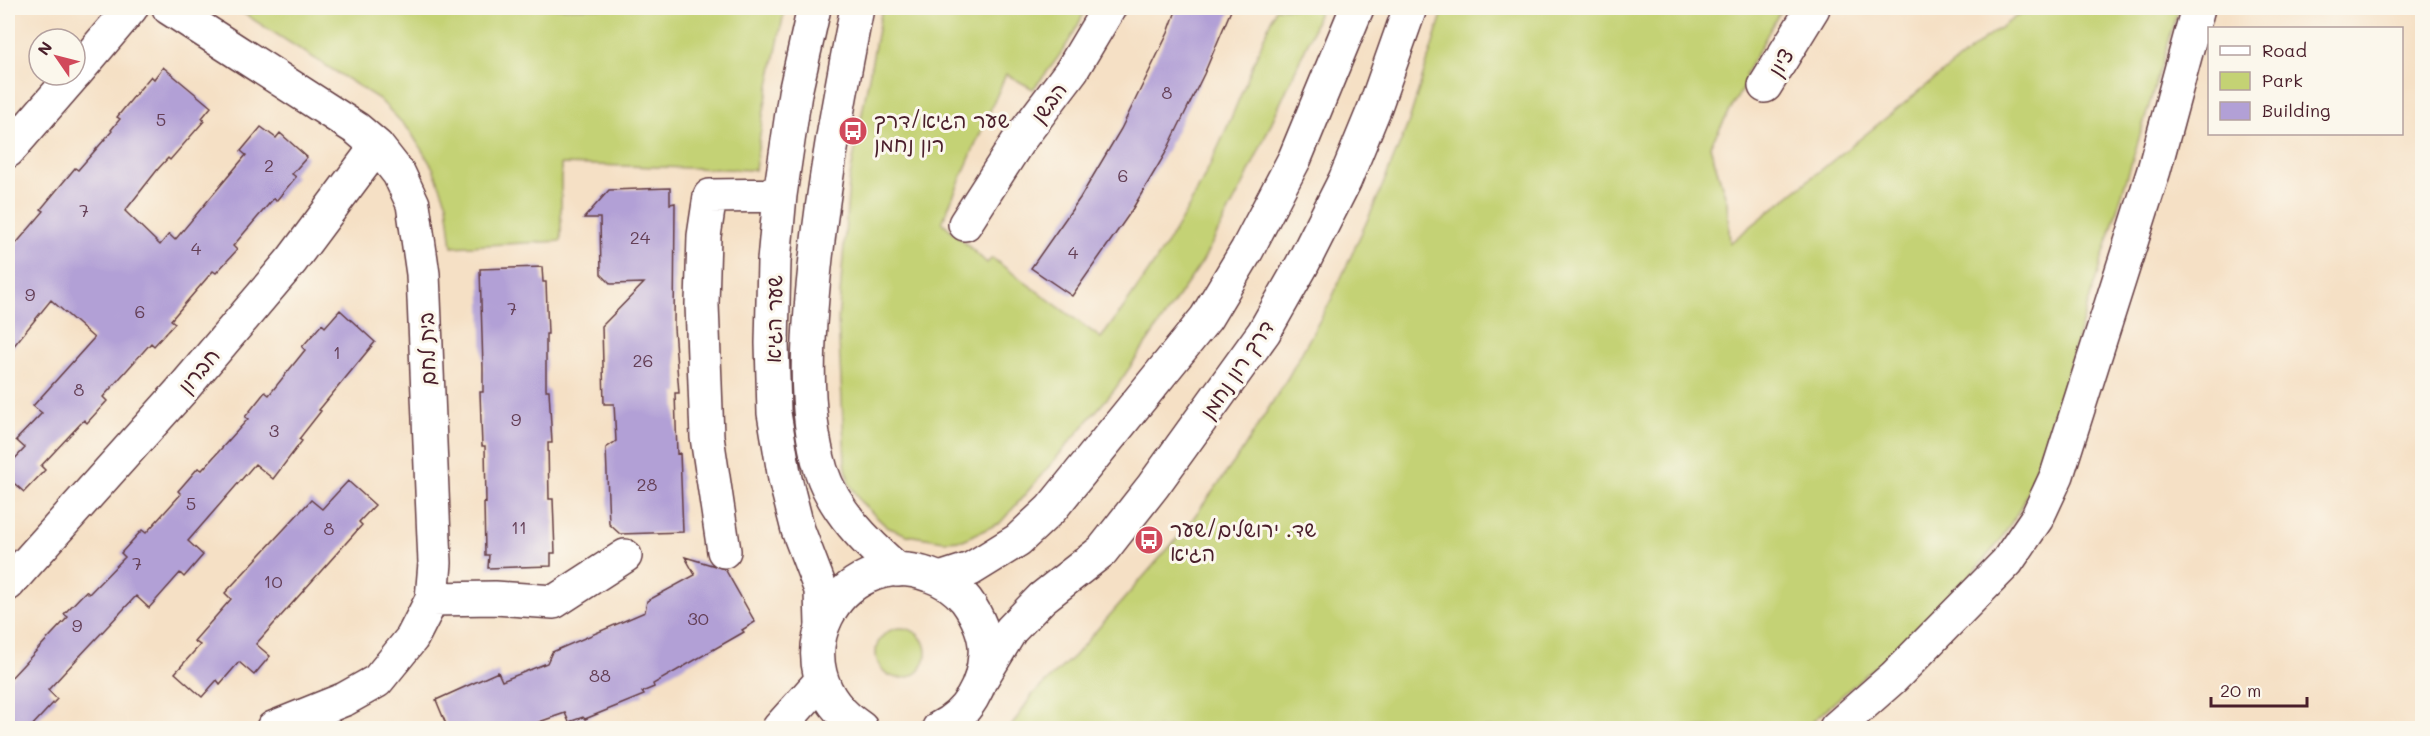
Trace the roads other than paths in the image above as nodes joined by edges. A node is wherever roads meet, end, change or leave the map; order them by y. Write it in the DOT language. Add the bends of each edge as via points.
graph roads {
  1 [pos="131,8"];
  2 [pos="169,8"];
  3 [pos="814,8"];
  4 [pos="857,8"];
  5 [pos="1109,8"];
  6 [pos="1357,8"];
  7 [pos="1410,8"];
  8 [pos="1813,8"];
  9 [pos="2198,8"];
  10 [pos="87,59"];
  11 [pos="1765,86"];
  12 [pos="63,87"];
  13 [pos="377,146"];
  14 [pos="8,151"];
  15 [pos="780,195"];
  16 [pos="965,224"];
  17 [pos="724,551"];
  18 [pos="625,556"];
  19 [pos="898,570"];
  20 [pos="940,579"];
  21 [pos="8,584"];
  22 [pos="432,599"];
  23 [pos="822,626"];
  24 [pos="982,678"];
  25 [pos="821,681"];
  26 [pos="948,726"];
  27 [pos="273,729"];
  28 [pos="779,729"];
  29 [pos="861,729"];
  30 [pos="1836,729"];
  1 -- 10 [label="street"];
  2 -- 13 [label="street, בית לחם" via="357,129"];
  3 -- 15 [label="street, שער הגיא" via="795,93"];
  4 -- 19 [label="street, שער הגיא" via="823,195 808,341 811,411 822,471 838,507 873,549"];
  5 -- 16 [label="street, הבשן" via="1072,70 1017,143"];
  6 -- 20 [label="street" via="1295,158 1206,318 1051,509 1018,540 971,569"];
  7 -- 24 [label="street, דרך רון נחמן" via="1344,180 1264,332 1102,550 1042,598 1011,630"];
  8 -- 11 [label="street, ציון"];
  9 -- 30 [label="street" via="2154,170 2057,476 2037,518 2007,562 1894,677"];
  12 -- 14 [label="street"];
  13 -- 21 [label="street, חברון" via="292,260"];
  13 -- 22 [label="street, בית לחם" via="399,174 413,204 423,274 435,563"];
  15 -- 17 [label="street" via="710,196 704,236 702,304 707,437"];
  15 -- 23 [label="street, שער הגיא" via="772,331 774,413 792,510 821,590"];
  18 -- 22 [label="street" via="554,602"];
  19 -- 20 [label="street"];
  19 -- 23 [label="street" via="878,573 843,593"];
  20 -- 24 [label="street" via="959,592 973,609 982,630 986,652"];
  22 -- 27 [label="street, בית לחם" via="412,638 377,681"];
  23 -- 25 [label="street" via="817,663"];
  24 -- 26 [label="street, דרך רון נחמן" via="971,702"];
  25 -- 28 [label="street"];
  25 -- 29 [label="street" via="838,710"];
}
